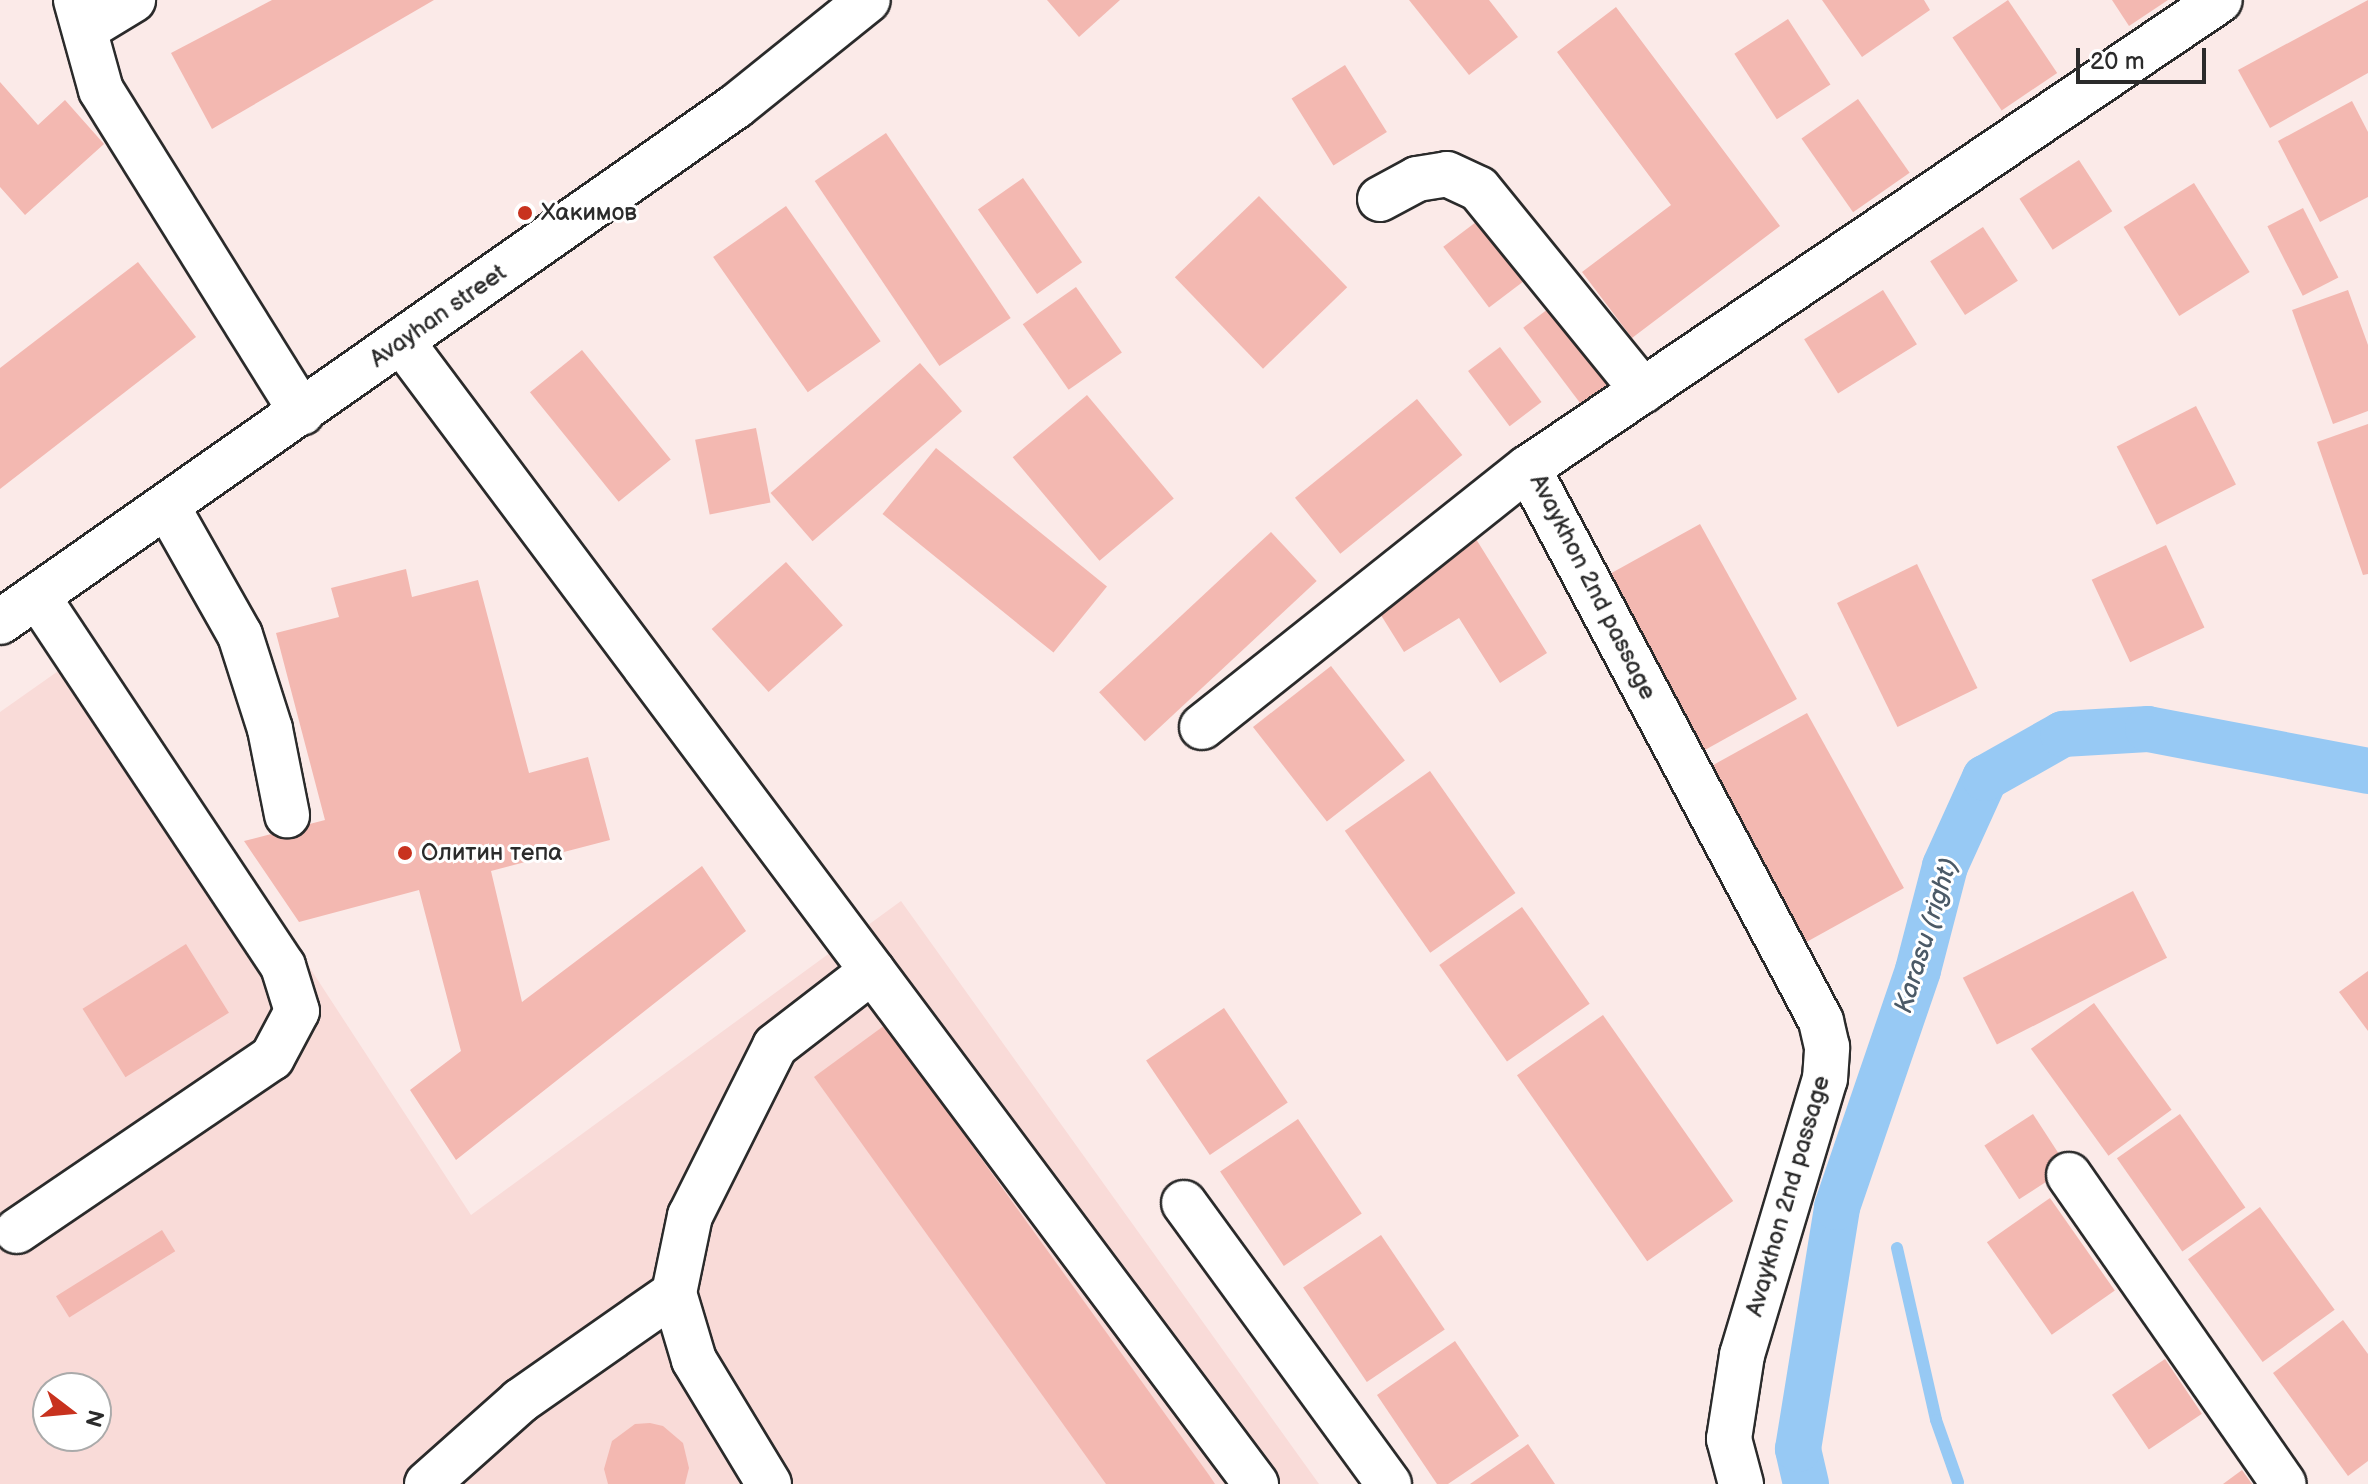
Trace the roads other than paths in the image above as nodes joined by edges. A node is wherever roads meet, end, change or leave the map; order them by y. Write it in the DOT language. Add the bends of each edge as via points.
graph roads {
  1 [pos="133,0"];
  2 [pos="868,0"];
  3 [pos="2220,0"];
  4 [pos="81,14"];
  5 [pos="1380,199"];
  6 [pos="402,342"];
  7 [pos="1643,391"];
  8 [pos="302,413"];
  9 [pos="1528,468"];
  10 [pos="167,506"];
  11 [pos="37,596"];
  12 [pos="0,622"];
  13 [pos="1202,727"];
  14 [pos="287,815"];
  15 [pos="872,971"];
  16 [pos="2069,1175"];
  17 [pos="1184,1203"];
  18 [pos="17,1231"];
  19 [pos="674,1293"];
  20 [pos="427,1484"];
  21 [pos="769,1484"];
  22 [pos="1256,1484"];
  23 [pos="1389,1484"];
  24 [pos="1741,1484"];
  25 [pos="2284,1484"];
  1 -- 4 [label="street"];
  2 -- 6 [label="street, Avayhan street" via="736,106"];
  3 -- 7 [label="street, Avaykhon 2nd passage"];
  4 -- 8 [label="street" via="101,90"];
  5 -- 7 [label="street" via="1417,179 1447,174 1479,189"];
  6 -- 8 [label="street, Avayhan street"];
  6 -- 15 [label="street"];
  7 -- 9 [label="street, Avaykhon 2nd passage"];
  8 -- 10 [label="street, Avayhan street"];
  9 -- 13 [label="street"];
  9 -- 24 [label="street, Avaykhon 2nd passage" via="1821,1021 1827,1047 1825,1079 1740,1368 1729,1439"];
  10 -- 11 [label="street, Avayhan street"];
  10 -- 14 [label="street" via="240,635 270,729"];
  11 -- 12 [label="street, Avayhan street"];
  11 -- 18 [label="street" via="283,966 297,1011 272,1058"];
  15 -- 19 [label="street" via="775,1046 690,1216"];
  15 -- 22 [label="street"];
  16 -- 25 [label="street"];
  17 -- 23 [label="street"];
  19 -- 20 [label="street" via="520,1401"];
  19 -- 21 [label="street" via="694,1360"];
}
